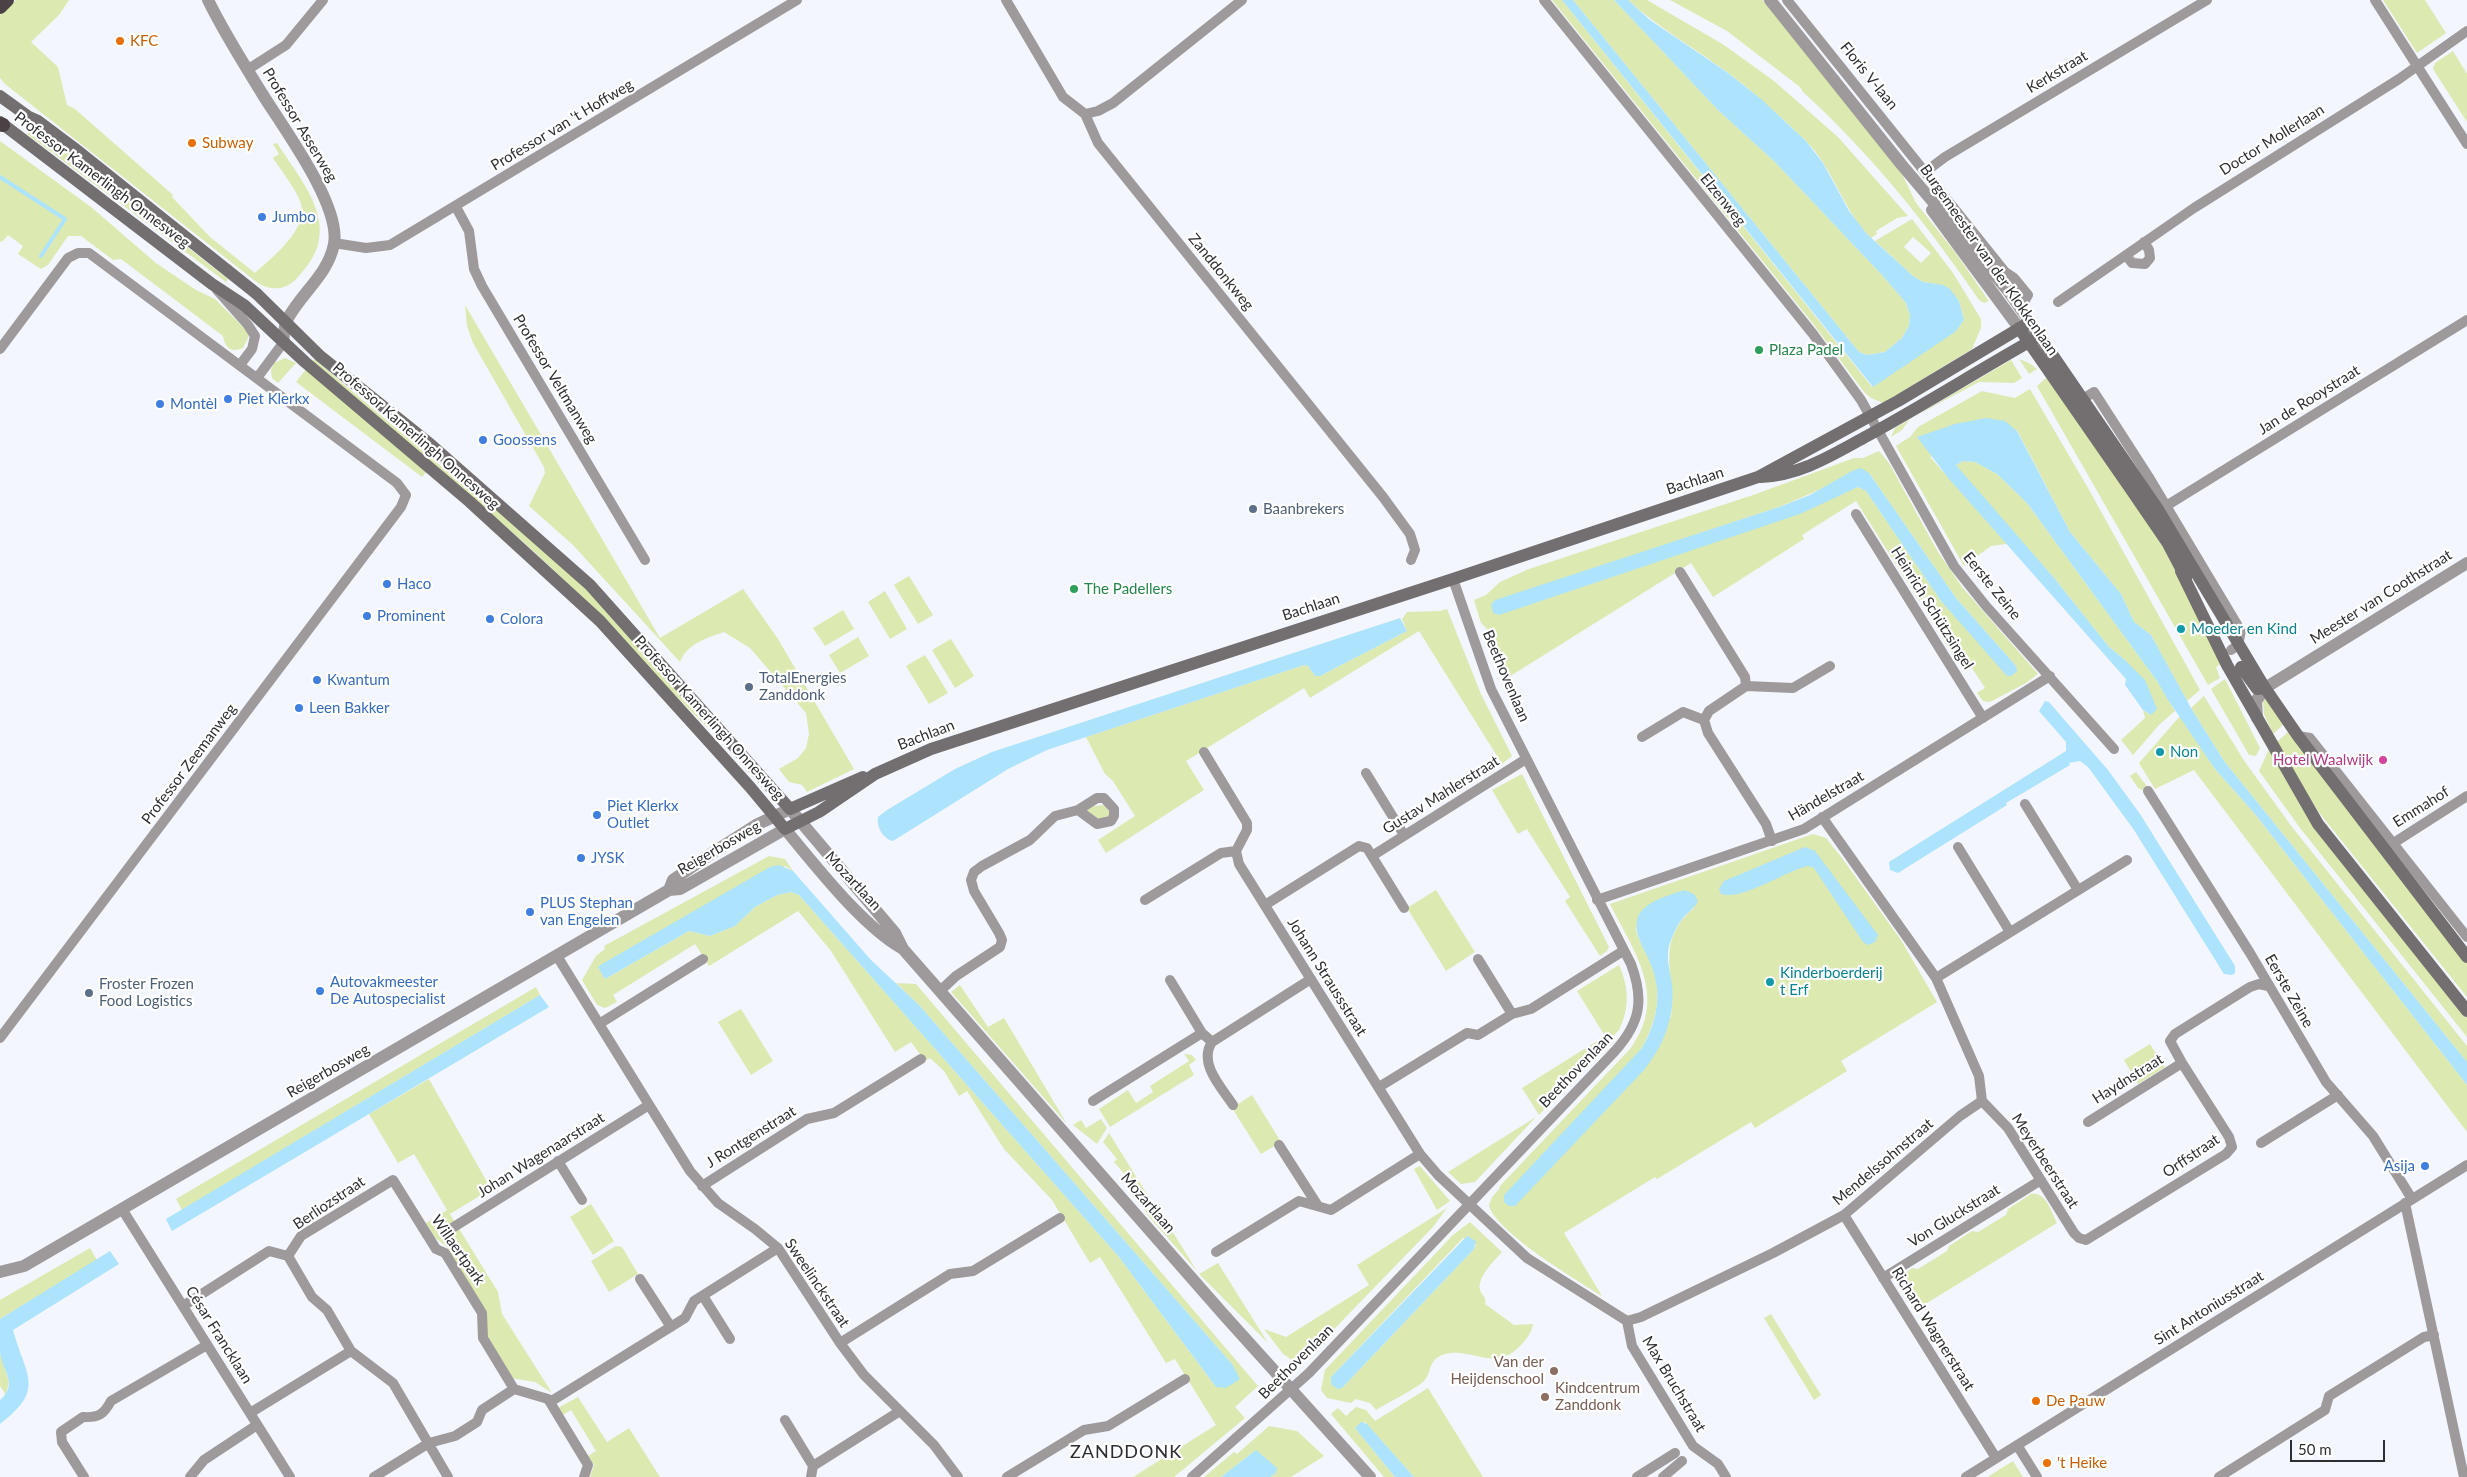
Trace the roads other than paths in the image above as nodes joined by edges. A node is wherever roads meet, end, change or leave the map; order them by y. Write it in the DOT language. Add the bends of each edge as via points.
graph roads {
  1 [pos="7,0"];
  2 [pos="208,0"];
  3 [pos="323,0"];
  4 [pos="797,0"];
  5 [pos="1006,0"];
  6 [pos="1242,0"];
  7 [pos="1544,0"];
  8 [pos="1770,0"];
  9 [pos="1786,0"];
  10 [pos="2206,0"];
  11 [pos="2376,0"];
  12 [pos="0,7"];
  13 [pos="2467,31"];
  14 [pos="2417,66"];
  15 [pos="247,70"];
  16 [pos="0,86"];
  17 [pos="0,96"];
  18 [pos="1085,114"];
  19 [pos="38,120"];
  20 [pos="1,124"];
  21 [pos="2467,144"];
  22 [pos="1901,164"];
  23 [pos="1925,172"];
  24 [pos="456,207"];
  25 [pos="2144,242"];
  26 [pos="334,243"];
  27 [pos="2126,255"];
  28 [pos="212,284"];
  29 [pos="2058,302"];
  30 [pos="2020,310"];
  31 [pos="2467,320"];
  32 [pos="286,321"];
  33 [pos="2024,325"];
  34 [pos="266,327"];
  35 [pos="2034,339"];
  36 [pos="283,343"];
  37 [pos="0,349"];
  38 [pos="240,365"];
  39 [pos="257,378"];
  40 [pos="2078,402"];
  41 [pos="1874,423"];
  42 [pos="2166,506"];
  43 [pos="1856,514"];
  44 [pos="645,560"];
  45 [pos="1411,560"];
  46 [pos="2467,563"];
  47 [pos="2181,571"];
  48 [pos="1680,572"];
  49 [pos="1453,579"];
  50 [pos="2235,648"];
  51 [pos="1830,666"];
  52 [pos="2050,676"];
  53 [pos="1746,686"];
  54 [pos="2264,688"];
  55 [pos="1983,718"];
  56 [pos="2256,718"];
  57 [pos="1704,720"];
  58 [pos="2298,736"];
  59 [pos="1642,737"];
  60 [pos="2114,749"];
  61 [pos="1204,752"];
  62 [pos="1526,759"];
  63 [pos="1366,773"];
  64 [pos="875,774"];
  65 [pos="2148,791"];
  66 [pos="2467,796"];
  67 [pos="2025,804"];
  68 [pos="790,809"];
  69 [pos="1078,810"];
  70 [pos="774,816"];
  71 [pos="1822,817"];
  72 [pos="801,823"];
  73 [pos="785,830"];
  74 [pos="1404,835"];
  75 [pos="1772,841"];
  76 [pos="2392,844"];
  77 [pos="1958,847"];
  78 [pos="1236,851"];
  79 [pos="1370,852"];
  80 [pos="2127,860"];
  81 [pos="669,890"];
  82 [pos="2078,890"];
  83 [pos="1145,900"];
  84 [pos="1597,900"];
  85 [pos="1265,906"];
  86 [pos="1404,908"];
  87 [pos="2010,932"];
  88 [pos="2467,937"];
  89 [pos="903,949"];
  90 [pos="1623,951"];
  91 [pos="557,956"];
  92 [pos="2467,957"];
  93 [pos="703,959"];
  94 [pos="1478,959"];
  95 [pos="1936,978"];
  96 [pos="1311,979"];
  97 [pos="1170,980"];
  98 [pos="2268,986"];
  99 [pos="941,990"];
  100 [pos="2467,1011"];
  101 [pos="1512,1014"];
  102 [pos="599,1024"];
  103 [pos="1202,1033"];
  104 [pos="0,1038"];
  105 [pos="1212,1042"];
  106 [pos="921,1059"];
  107 [pos="2182,1063"];
  108 [pos="1379,1087"];
  109 [pos="2338,1095"];
  110 [pos="1982,1101"];
  111 [pos="1093,1102"];
  112 [pos="649,1105"];
  113 [pos="1233,1105"];
  114 [pos="2088,1122"];
  115 [pos="2261,1143"];
  116 [pos="1279,1145"];
  117 [pos="1420,1154"];
  118 [pos="558,1161"];
  119 [pos="2467,1164"];
  120 [pos="393,1180"];
  121 [pos="2041,1180"];
  122 [pos="702,1186"];
  123 [pos="582,1200"];
  124 [pos="2408,1201"];
  125 [pos="1469,1204"];
  126 [pos="1318,1206"];
  127 [pos="122,1209"];
  128 [pos="1844,1215"];
  129 [pos="1060,1218"];
  130 [pos="449,1230"];
  131 [pos="2082,1240"];
  132 [pos="778,1248"];
  133 [pos="1216,1252"];
  134 [pos="288,1256"];
  135 [pos="0,1272"];
  136 [pos="1883,1278"];
  137 [pos="640,1279"];
  138 [pos="703,1296"];
  139 [pos="183,1306"];
  140 [pos="1627,1321"];
  141 [pos="670,1327"];
  142 [pos="2434,1335"];
  143 [pos="730,1339"];
  144 [pos="840,1343"];
  145 [pos="207,1345"];
  146 [pos="351,1351"];
  147 [pos="1185,1378"];
  148 [pos="514,1389"];
  149 [pos="1292,1389"];
  150 [pos="550,1402"];
  151 [pos="900,1410"];
  152 [pos="250,1413"];
  153 [pos="785,1420"];
  154 [pos="258,1425"];
  155 [pos="429,1443"];
  156 [pos="2017,1445"];
  157 [pos="1996,1458"];
  158 [pos="813,1466"];
  159 [pos="1655,1466"];
  160 [pos="1971,1476"];
  161 [pos="84,1477"];
  162 [pos="190,1477"];
  163 [pos="290,1477"];
  164 [pos="374,1477"];
  165 [pos="448,1477"];
  166 [pos="584,1477"];
  167 [pos="810,1477"];
  168 [pos="958,1477"];
  169 [pos="1008,1477"];
  170 [pos="1192,1477"];
  171 [pos="1370,1477"];
  172 [pos="1637,1477"];
  173 [pos="1663,1477"];
  174 [pos="1726,1477"];
  175 [pos="2037,1477"];
  176 [pos="2219,1477"];
  177 [pos="2464,1477"];
  1 -- 12 [label="highway"];
  2 -- 15 [label="street, Professor Asserweg"];
  3 -- 15 [label="street" via="286,44"];
  4 -- 24 [label="street, Professor van 't Hoffweg"];
  5 -- 18 [label="street, Zanddonkweg" via="1064,97"];
  6 -- 18 [label="street" via="1113,102"];
  7 -- 41 [label="street, Elzenweg" via="1813,334"];
  8 -- 22 [label="street, Floris V-laan"];
  9 -- 23 [label="street, Floris V-laan"];
  10 -- 23 [label="street, Kerkstraat"];
  11 -- 14 [label="street"];
  13 -- 14 [label="street, Doctor Mollerlaan"];
  14 -- 21 [label="street"];
  14 -- 25 [label="street, Doctor Mollerlaan" via="2254,168"];
  15 -- 26 [label="street, Professor Asserweg" via="325,199 335,231"];
  16 -- 19 [label="main road, Professor Kamerlingh Onnesweg" via="34,113"];
  17 -- 19 [label="main road, Professor Kamerlingh Onnesweg"];
  18 -- 45 [label="street, Zanddonkweg" via="1098,143 1410,534 1415,550"];
  19 -- 32 [label="main road, Professor Kamerlingh Onnesweg" via="257,294"];
  20 -- 28 [label="main road, Professor Kamerlingh Onnesweg"];
  22 -- 30 [label="street, Burgemeester van der Klokkenlaan" via="1972,246"];
  22 -- 33 [label="street, Burgemeester van der Klokkenlaan" via="1950,235"];
  23 -- 30 [label="street, Burgemeester van der Klokkenlaan" via="2005,272 2028,295"];
  24 -- 26 [label="street, Professor van 't Hoffweg" via="380,248"];
  24 -- 44 [label="street, Professor Veltmanweg" via="469,231 474,269 482,286"];
  25 -- 27 [label="street, Doctor Mollerlaan"];
  25 -- 27 [label="street" via="2150,258 2145,264 2132,263"];
  26 -- 32 [label="street, Professor Asserweg" via="328,263"];
  27 -- 29 [label="street, Doctor Mollerlaan"];
  28 -- 34 [label="main road, Professor Kamerlingh Onnesweg" via="244,305"];
  28 -- 38 [label="street" via="255,336 252,349"];
  30 -- 33 [label="street, Burgemeester van der Klokkenlaan"];
  31 -- 42 [label="street, Jan de Rooystraat"];
  32 -- 34 [label="street"];
  32 -- 36 [label="street, Professor Asserweg"];
  32 -- 68 [label="main road, Professor Kamerlingh Onnesweg" via="320,356 430,444 590,584"];
  33 -- 35 [label="main road, Burgemeester van der Klokkenlaan"];
  33 -- 41 [label="main road, Bachlaan"];
  34 -- 36 [label="main road, Professor Kamerlingh Onnesweg"];
  35 -- 40 [label="main road, Burgemeester van der Klokkenlaan"];
  35 -- 41 [label="main road, Bachlaan"];
  36 -- 39 [label="street"];
  36 -- 70 [label="main road, Professor Kamerlingh Onnesweg" via="463,496 600,621"];
  37 -- 38 [label="street" via="68,258 78,253 89,253"];
  38 -- 39 [label="street"];
  39 -- 104 [label="street, Professor Zeemanweg" via="397,483 406,495 401,507"];
  40 -- 42 [label="street, Burgemeester van der Klokkenlaan" via="2094,392"];
  40 -- 47 [label="main road, Burgemeester van der Klokkenlaan" via="2167,542"];
  40 -- 50 [label="main road, Burgemeester van der Klokkenlaan" via="2159,511"];
  41 -- 49 [label="main road, Bachlaan" via="1817,462 1783,476 1758,477"];
  41 -- 52 [label="street, Eerste Zeine" via="1954,566"];
  42 -- 50 [label="street, Burgemeester van der Klokkenlaan" via="2241,631"];
  43 -- 55 [label="street, Heinrich Schützsingel"];
  46 -- 54 [label="street, Meester van Coothstraat"];
  47 -- 50 [label="main road, Burgemeester van der Klokkenlaan"];
  47 -- 56 [label="main road, Burgemeester van der Klokkenlaan"];
  48 -- 53 [label="street" via="1745,677"];
  49 -- 62 [label="street, Beethovenlaan" via="1480,662"];
  49 -- 64 [label="main road, Bachlaan" via="949,743"];
  50 -- 54 [label="main road, Burgemeester van der Klokkenlaan"];
  51 -- 53 [label="street" via="1793,688"];
  52 -- 55 [label="street, Händelstraat"];
  52 -- 60 [label="street, Eerste Zeine"];
  53 -- 57 [label="street" via="1709,711"];
  54 -- 56 [label="street" via="2256,700"];
  54 -- 58 [label="main road, Burgemeester van der Klokkenlaan"];
  55 -- 71 [label="street, Händelstraat"];
  56 -- 100 [label="main road, Burgemeester van der Klokkenlaan" via="2318,824"];
  57 -- 59 [label="street" via="1683,712"];
  57 -- 75 [label="street" via="1708,733 1766,824"];
  58 -- 76 [label="street, Burgemeester van der Klokkenlaan" via="2310,738"];
  58 -- 92 [label="main road, Burgemeester van der Klokkenlaan"];
  61 -- 78 [label="street" via="1247,823 1247,830"];
  62 -- 74 [label="street, Gustav Mahlerstraat"];
  62 -- 84 [label="street, Beethovenlaan"];
  63 -- 74 [label="street"];
  64 -- 68 [label="main road, Bachlaan" via="858,778"];
  64 -- 72 [label="main road, Bachlaan"];
  65 -- 98 [label="street, Eerste Zeine"];
  66 -- 76 [label="street, Emmahof"];
  67 -- 82 [label="street"];
  68 -- 70 [label="street, Reigerbosweg"];
  68 -- 72 [label="street, Mozartlaan"];
  69 -- 99 [label="street" via="1055,816 1030,840 974,872 971,880 974,891 1002,940 1000,947"];
  70 -- 73 [label="main road, Professor Kamerlingh Onnesweg"];
  70 -- 81 [label="street, Reigerbosweg" via="673,880"];
  71 -- 75 [label="street, Händelstraat"];
  71 -- 95 [label="street"];
  72 -- 73 [label="main road, Bachlaan"];
  72 -- 89 [label="street, Mozartlaan" via="895,933"];
  73 -- 81 [label="street, Reigerbosweg" via="680,889"];
  73 -- 89 [label="street, Mozartlaan" via="859,912 888,941"];
  74 -- 79 [label="street, Gustav Mahlerstraat"];
  75 -- 84 [label="street, Händelstraat"];
  76 -- 88 [label="street, Burgemeester van der Klokkenlaan"];
  77 -- 87 [label="street"];
  78 -- 83 [label="street" via="1221,853"];
  78 -- 85 [label="street, Johann Straussstraat" via="1239,864"];
  79 -- 85 [label="street, Gustav Mahlerstraat" via="1359,846"];
  79 -- 86 [label="street"];
  80 -- 82 [label="street"];
  81 -- 91 [label="street, Reigerbosweg"];
  82 -- 87 [label="street"];
  84 -- 90 [label="street, Beethovenlaan"];
  85 -- 96 [label="street, Johann Straussstraat"];
  87 -- 95 [label="street"];
  89 -- 99 [label="street, Mozartlaan"];
  90 -- 101 [label="street" via="1531,1009"];
  90 -- 125 [label="street, Beethovenlaan" via="1638,984 1639,999 1635,1020 1626,1039"];
  91 -- 102 [label="street, Sweelinckstraat"];
  91 -- 127 [label="street, Reigerbosweg"];
  93 -- 102 [label="street"];
  94 -- 101 [label="street"];
  95 -- 110 [label="street" via="1979,1076"];
  96 -- 105 [label="street"];
  96 -- 108 [label="street, Johann Straussstraat"];
  97 -- 103 [label="street"];
  98 -- 107 [label="street, Haydnstraat" via="2250,987 2175,1034 2170,1041"];
  98 -- 109 [label="street, Eerste Zeine"];
  99 -- 149 [label="street, Mozartlaan"];
  101 -- 108 [label="street" via="1478,1035 1467,1033"];
  102 -- 112 [label="street, Sweelinckstraat"];
  103 -- 105 [label="street"];
  103 -- 111 [label="street"];
  105 -- 113 [label="street" via="1206,1058 1209,1068"];
  106 -- 122 [label="street, J Rontgenstraat" via="834,1113 807,1119"];
  107 -- 114 [label="street, Haydnstraat"];
  107 -- 131 [label="street, Orffstraat" via="2229,1137 2232,1147 2226,1154 2091,1238"];
  108 -- 117 [label="street, Johann Straussstraat"];
  109 -- 115 [label="street"];
  109 -- 124 [label="street, Eerste Zeine" via="2373,1136"];
  110 -- 121 [label="street, Meyerbeerstraat" via="2008,1128"];
  110 -- 128 [label="street, Mendelssohnstraat"];
  112 -- 118 [label="street, Johan Wagenaarstraat"];
  112 -- 122 [label="street, Sweelinckstraat"];
  116 -- 126 [label="street"];
  117 -- 125 [label="street, Johann Straussstraat"];
  117 -- 126 [label="street" via="1331,1210"];
  118 -- 123 [label="street"];
  118 -- 130 [label="street, Johan Wagenaarstraat"];
  119 -- 124 [label="street, Sint Antoniusstraat"];
  120 -- 134 [label="street, Berliozstraat" via="301,1236"];
  120 -- 148 [label="street, Willaertpark" via="436,1249 445,1253 482,1314 482,1338"];
  121 -- 131 [label="street, Meyerbeerstraat" via="2074,1234"];
  121 -- 136 [label="street, Von Gluckstraat"];
  122 -- 132 [label="street, Sweelinckstraat"];
  124 -- 142 [label="street, Eerste Zeine"];
  124 -- 156 [label="street, Sint Antoniusstraat"];
  125 -- 140 [label="street" via="1527,1258"];
  125 -- 149 [label="street, Beethovenlaan"];
  126 -- 133 [label="street" via="1299,1201"];
  127 -- 135 [label="street, Reigerbosweg" via="24,1266"];
  127 -- 139 [label="street, César Francklaan"];
  128 -- 136 [label="street, Richard Wagnerstraat"];
  128 -- 140 [label="street, Mendelssohnstraat" via="1773,1253"];
  129 -- 144 [label="street" via="973,1271 950,1274"];
  132 -- 138 [label="street"];
  132 -- 144 [label="street, Sweelinckstraat"];
  134 -- 139 [label="street" via="269,1251"];
  134 -- 146 [label="street" via="312,1296 327,1310"];
  136 -- 157 [label="street, Richard Wagnerstraat"];
  137 -- 141 [label="street"];
  138 -- 141 [label="street" via="694,1301 685,1318"];
  138 -- 143 [label="street"];
  139 -- 145 [label="street, César Francklaan"];
  140 -- 174 [label="street, Max Bruchstraat" via="1632,1346 1693,1446 1718,1464"];
  141 -- 150 [label="street"];
  142 -- 176 [label="street" via="2424,1337 2329,1396 2325,1410"];
  142 -- 177 [label="street, Eerste Zeine"];
  144 -- 151 [label="street, Sweelinckstraat" via="864,1375"];
  145 -- 152 [label="street, César Francklaan"];
  145 -- 161 [label="street" via="111,1400 104,1413 96,1418 83,1417 61,1432 62,1442"];
  146 -- 152 [label="street"];
  146 -- 155 [label="street" via="393,1383"];
  147 -- 169 [label="street" via="1108,1426 1084,1430"];
  148 -- 150 [label="street"];
  148 -- 155 [label="street" via="482,1410 477,1422 455,1436"];
  149 -- 170 [label="street, Beethovenlaan"];
  149 -- 171 [label="street, Mozartlaan"];
  150 -- 166 [label="street" via="588,1465"];
  151 -- 158 [label="street"];
  151 -- 168 [label="street, Sweelinckstraat" via="934,1445"];
  152 -- 154 [label="street, César Francklaan"];
  153 -- 158 [label="street"];
  154 -- 162 [label="street" via="204,1460"];
  154 -- 163 [label="street, César Francklaan"];
  155 -- 164 [label="street"];
  155 -- 165 [label="street"];
  156 -- 157 [label="street, Sint Antoniusstraat"];
  156 -- 175 [label="street"];
  157 -- 160 [label="street, Sint Antoniusstraat"];
  158 -- 167 [label="street"];
  159 -- 172 [label="street"];
  159 -- 173 [label="street"];
  159 -- 173 [label="street" via="1678,1457"];
}
